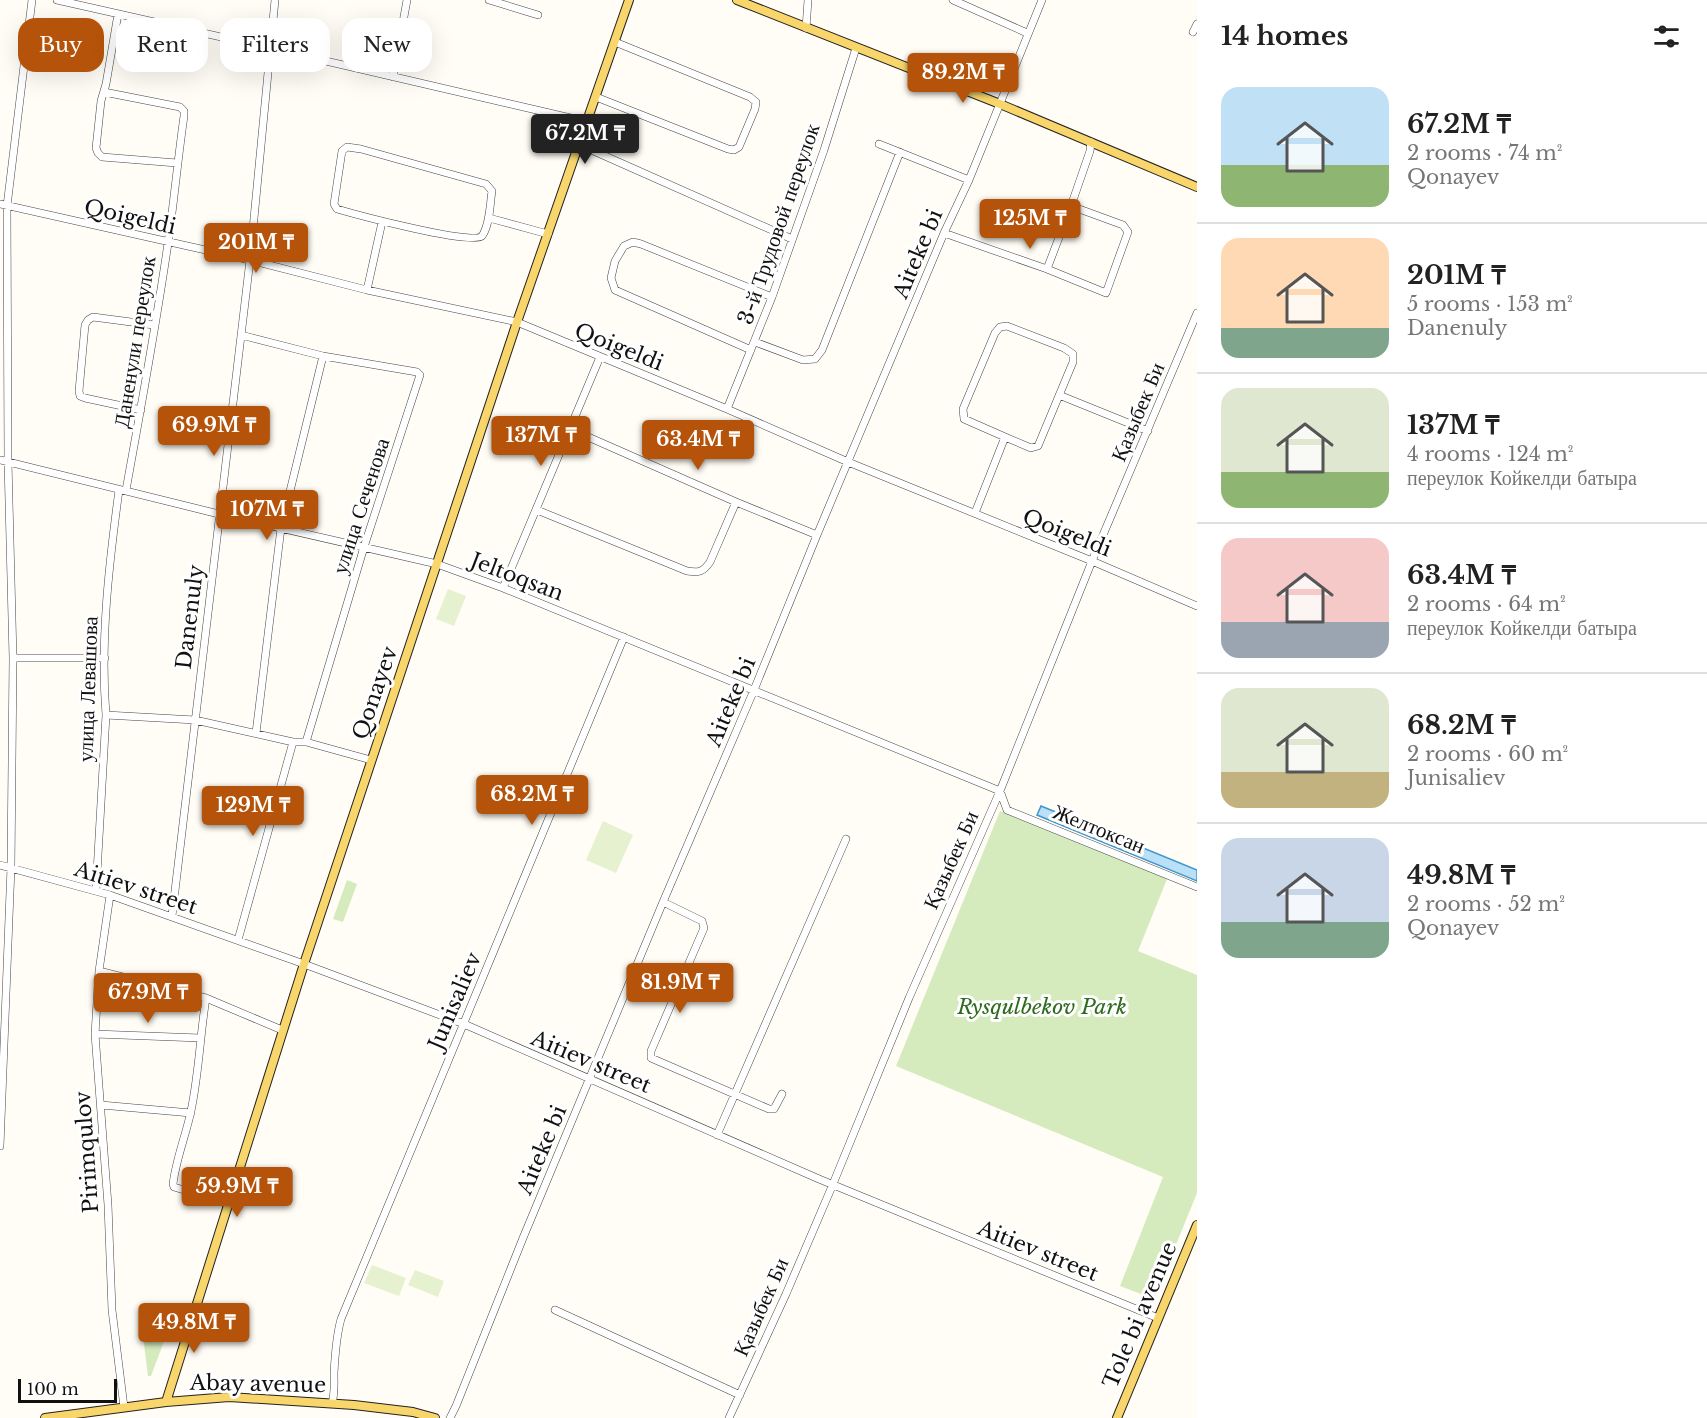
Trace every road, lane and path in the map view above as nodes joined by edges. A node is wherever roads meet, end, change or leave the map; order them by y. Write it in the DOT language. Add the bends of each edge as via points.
graph roads {
  1 [pos="32,0"];
  2 [pos="57,0"];
  3 [pos="275,0"];
  4 [pos="407,0"];
  5 [pos="489,0"];
  6 [pos="629,0"];
  7 [pos="738,0"];
  8 [pos="808,0"];
  9 [pos="953,0"];
  10 [pos="1042,0"];
  11 [pos="118,14"];
  12 [pos="538,15"];
  13 [pos="273,18"];
  14 [pos="1197,24"];
  15 [pos="806,28"];
  16 [pos="1193,32"];
  17 [pos="1027,33"];
  18 [pos="220,37"];
  19 [pos="615,42"];
  20 [pos="856,48"];
  21 [pos="330,62"];
  22 [pos="268,72"];
  23 [pos="393,77"];
  24 [pos="104,92"];
  25 [pos="596,97"];
  26 [pos="1000,104"];
  27 [pos="588,122"];
  28 [pos="1091,142"];
  29 [pos="578,144"];
  30 [pos="879,144"];
  31 [pos="900,152"];
  32 [pos="177,163"];
  33 [pos="969,180"];
  34 [pos="1197,187"];
  35 [pos="4,205"];
  36 [pos="1071,206"];
  37 [pos="489,218"];
  38 [pos="382,222"];
  39 [pos="944,232"];
  40 [pos="548,234"];
  41 [pos="792,239"];
  42 [pos="168,242"];
  43 [pos="250,260"];
  44 [pos="1047,269"];
  45 [pos="367,290"];
  46 [pos="772,297"];
  47 [pos="1197,313"];
  48 [pos="517,322"];
  49 [pos="154,325"];
  50 [pos="241,334"];
  51 [pos="755,342"];
  52 [pos="751,351"];
  53 [pos="323,356"];
  54 [pos="600,357"];
  55 [pos="4,373"];
  56 [pos="1059,395"];
  57 [pos="727,409"];
  58 [pos="141,410"];
  59 [pos="570,429"];
  60 [pos="1148,431"];
  61 [pos="1005,437"];
  62 [pos="0,460"];
  63 [pos="8,462"];
  64 [pos="848,462"];
  65 [pos="123,490"];
  66 [pos="736,502"];
  67 [pos="537,510"];
  68 [pos="975,513"];
  69 [pos="219,514"];
  70 [pos="281,528"];
  71 [pos="817,535"];
  72 [pos="364,547"];
  73 [pos="1092,561"];
  74 [pos="437,564"];
  75 [pos="503,588"];
  76 [pos="1197,606"];
  77 [pos="624,638"];
  78 [pos="13,658"];
  79 [pos="105,658"];
  80 [pos="754,690"];
  81 [pos="106,715"];
  82 [pos="195,720"];
  83 [pos="256,733"];
  84 [pos="293,742"];
  85 [pos="306,742"];
  86 [pos="371,760"];
  87 [pos="1000,791"];
  88 [pos="846,839"];
  89 [pos="0,865"];
  90 [pos="11,867"];
  91 [pos="1197,887"];
  92 [pos="96,890"];
  93 [pos="110,895"];
  94 [pos="663,902"];
  95 [pos="172,916"];
  96 [pos="238,940"];
  97 [pos="304,964"];
  98 [pos="99,971"];
  99 [pos="206,998"];
  100 [pos="464,1024"];
  101 [pos="282,1030"];
  102 [pos="95,1034"];
  103 [pos="200,1038"];
  104 [pos="589,1079"];
  105 [pos="735,1093"];
  106 [pos="782,1094"];
  107 [pos="101,1105"];
  108 [pos="191,1113"];
  109 [pos="717,1135"];
  110 [pos="0,1146"];
  111 [pos="833,1184"];
  112 [pos="227,1203"];
  113 [pos="1197,1225"];
  114 [pos="555,1310"];
  115 [pos="1158,1318"];
  116 [pos="740,1395"];
  117 [pos="165,1402"];
  118 [pos="332,1403"];
  119 [pos="124,1407"];
  120 [pos="45,1418"];
  121 [pos="435,1418"];
  122 [pos="450,1418"];
  123 [pos="729,1418"];
  124 [pos="1117,1418"];
  1 -- 35 [label="street"];
  2 -- 11 [label="street"];
  3 -- 13 [label="street, Danenuly"];
  4 -- 23 [label="street"];
  5 -- 12 [label="street"];
  6 -- 19 [label="main road, Qonayev"];
  7 -- 15 [label="main road"];
  8 -- 15 [label="street"];
  9 -- 17 [label="street"];
  10 -- 17 [label="street, Aiteke bi"];
  11 -- 18 [label="street"];
  11 -- 24 [label="street"];
  14 -- 16 [label="street"];
  15 -- 20 [label="main road"];
  17 -- 26 [label="street, Aiteke bi"];
  19 -- 25 [label="main road, Qonayev"];
  19 -- 25 [label="street" via="750,97 756,102 755,109 739,147 734,150"];
  20 -- 26 [label="main road"];
  20 -- 41 [label="street, 3-й Трудовой переулок"];
  21 -- 23 [label="street"];
  22 -- 43 [label="street, Danenuly"];
  23 -- 27 [label="street"];
  24 -- 32 [label="street, Даненули переулок" via="180,107 184,116"];
  24 -- 32 [label="street" via="96,148 102,157"];
  25 -- 27 [label="main road, Qonayev"];
  26 -- 28 [label="main road"];
  26 -- 33 [label="street, Aiteke bi"];
  27 -- 29 [label="main road, Qonayev"];
  28 -- 34 [label="main road"];
  28 -- 36 [label="street"];
  29 -- 40 [label="main road, Qonayev"];
  29 -- 41 [label="street"];
  30 -- 31 [label="street"];
  31 -- 33 [label="street"];
  31 -- 51 [label="street" via="822,350 815,359 803,360"];
  32 -- 42 [label="street, Даненули переулок"];
  33 -- 39 [label="street, Aiteke bi"];
  35 -- 42 [label="street, Qoigeldi"];
  35 -- 55 [label="street"];
  36 -- 44 [label="street"];
  36 -- 44 [label="street" via="1123,225 1128,232 1106,293"];
  37 -- 38 [label="street" via="478,238"];
  37 -- 38 [label="street" via="492,191 486,184 361,149 344,148 335,208"];
  37 -- 40 [label="street"];
  38 -- 45 [label="street"];
  39 -- 44 [label="street"];
  39 -- 64 [label="street, Aiteke bi"];
  40 -- 48 [label="main road, Qonayev"];
  41 -- 46 [label="street, 3-й Трудовой переулок"];
  42 -- 43 [label="street, Qoigeldi"];
  42 -- 49 [label="street, Даненули переулок"];
  43 -- 45 [label="street, Qoigeldi"];
  43 -- 50 [label="street, Danenuly"];
  45 -- 48 [label="street, Qoigeldi"];
  46 -- 51 [label="street, 3-й Трудовой переулок"];
  46 -- 52 [label="street" via="633,242 624,246 615,261 611,278 615,290"];
  47 -- 60 [label="street, Қазыбек Би"];
  48 -- 54 [label="street, Qoigeldi"];
  48 -- 74 [label="main road, Qonayev"];
  49 -- 58 [label="street, Даненули переулок"];
  49 -- 58 [label="street" via="93,317 85,325 80,396"];
  50 -- 53 [label="street, улица Сеченова"];
  50 -- 69 [label="street, Danenuly"];
  51 -- 52 [label="street, 3-й Трудовой переулок"];
  52 -- 57 [label="street, 3-й Трудовой переулок"];
  53 -- 70 [label="street"];
  53 -- 72 [label="street, улица Сеченова" via="420,375"];
  54 -- 57 [label="street, Qoigeldi"];
  54 -- 59 [label="street"];
  55 -- 63 [label="street"];
  56 -- 60 [label="street"];
  56 -- 61 [label="street" via="1038,446 1031,448"];
  56 -- 61 [label="street" via="1073,354 1007,326 1000,327 963,409 964,419"];
  57 -- 64 [label="street, Qoigeldi"];
  58 -- 65 [label="street, Даненули переулок"];
  59 -- 66 [label="street"];
  59 -- 67 [label="street"];
  60 -- 73 [label="street, Қазыбек Би"];
  61 -- 68 [label="street"];
  62 -- 63 [label="street, Jeltoqsan"];
  63 -- 65 [label="street, Jeltoqsan"];
  63 -- 78 [label="street"];
  64 -- 68 [label="street, Qoigeldi"];
  64 -- 71 [label="street, Aiteke bi"];
  65 -- 69 [label="street, Jeltoqsan"];
  65 -- 79 [label="street, улица Левашова" via="109,561"];
  66 -- 67 [label="street" via="710,562 698,573"];
  66 -- 71 [label="street"];
  67 -- 75 [label="street"];
  68 -- 73 [label="street, Qoigeldi"];
  69 -- 70 [label="street, Jeltoqsan"];
  69 -- 82 [label="street, Danenuly"];
  70 -- 72 [label="street, Jeltoqsan"];
  70 -- 83 [label="street"];
  71 -- 80 [label="street, Aiteke bi"];
  72 -- 74 [label="street, Jeltoqsan"];
  72 -- 85 [label="street, улица Сеченова"];
  73 -- 76 [label="street, Qoigeldi"];
  73 -- 87 [label="street, Қазыбек Би"];
  74 -- 75 [label="street, Jeltoqsan"];
  74 -- 86 [label="main road, Qonayev"];
  75 -- 77 [label="street, Jeltoqsan"];
  77 -- 80 [label="street, Jeltoqsan"];
  77 -- 100 [label="street, Junisaliev"];
  78 -- 79 [label="street"];
  78 -- 90 [label="street"];
  79 -- 81 [label="street, улица Левашова"];
  80 -- 87 [label="street, Jeltoqsan"];
  80 -- 94 [label="street, Aiteke bi"];
  81 -- 82 [label="street"];
  81 -- 92 [label="street, улица Левашова"];
  82 -- 83 [label="street"];
  82 -- 95 [label="street, Danenuly"];
  83 -- 84 [label="street"];
  84 -- 85 [label="street"];
  84 -- 96 [label="street"];
  85 -- 86 [label="street"];
  86 -- 97 [label="main road, Qonayev"];
  87 -- 91 [label="street, Желтоксан" via="1007,810"];
  87 -- 111 [label="street, Қазыбек Би"];
  88 -- 105 [label="street"];
  89 -- 90 [label="street, Aitiev street"];
  90 -- 92 [label="street, Aitiev street"];
  90 -- 110 [label="street"];
  92 -- 93 [label="street, Aitiev street"];
  93 -- 95 [label="street, Aitiev street"];
  93 -- 98 [label="street, Pirimqulov"];
  94 -- 104 [label="street, Aiteke bi"];
  94 -- 105 [label="street" via="702,921 704,928 651,1058"];
  95 -- 96 [label="street, Aitiev street"];
  96 -- 97 [label="street, Aitiev street"];
  97 -- 100 [label="street, Aitiev street"];
  97 -- 101 [label="main road, Qonayev"];
  98 -- 99 [label="street"];
  98 -- 102 [label="street, Pirimqulov"];
  99 -- 101 [label="street"];
  99 -- 103 [label="street"];
  100 -- 104 [label="street, Aitiev street"];
  100 -- 118 [label="street, Junisaliev" via="341,1319"];
  101 -- 112 [label="main road, Qonayev"];
  102 -- 103 [label="street"];
  102 -- 107 [label="street, Pirimqulov"];
  103 -- 108 [label="street"];
  104 -- 109 [label="street, Aitiev street"];
  104 -- 122 [label="street, Aiteke bi"];
  105 -- 106 [label="street" via="769,1109 774,1109"];
  105 -- 109 [label="street"];
  107 -- 108 [label="street"];
  107 -- 119 [label="street, Pirimqulov" via="112,1310"];
  108 -- 112 [label="street" via="174,1187"];
  109 -- 111 [label="street, Aitiev street"];
  111 -- 115 [label="street, Aitiev street"];
  111 -- 116 [label="street, Қазыбек Би"];
  112 -- 117 [label="main road, Qonayev"];
  113 -- 115 [label="main road, Tole bi avenue"];
  114 -- 116 [label="street"];
  115 -- 124 [label="main road, Tole bi avenue"];
  116 -- 123 [label="street, Қазыбек Би"];
  117 -- 118 [label="main road, Abay avenue" via="229,1397"];
  117 -- 119 [label="main road, Abay avenue"];
  118 -- 121 [label="main road, Abay avenue"];
  119 -- 120 [label="main road, Abay avenue"];
}
